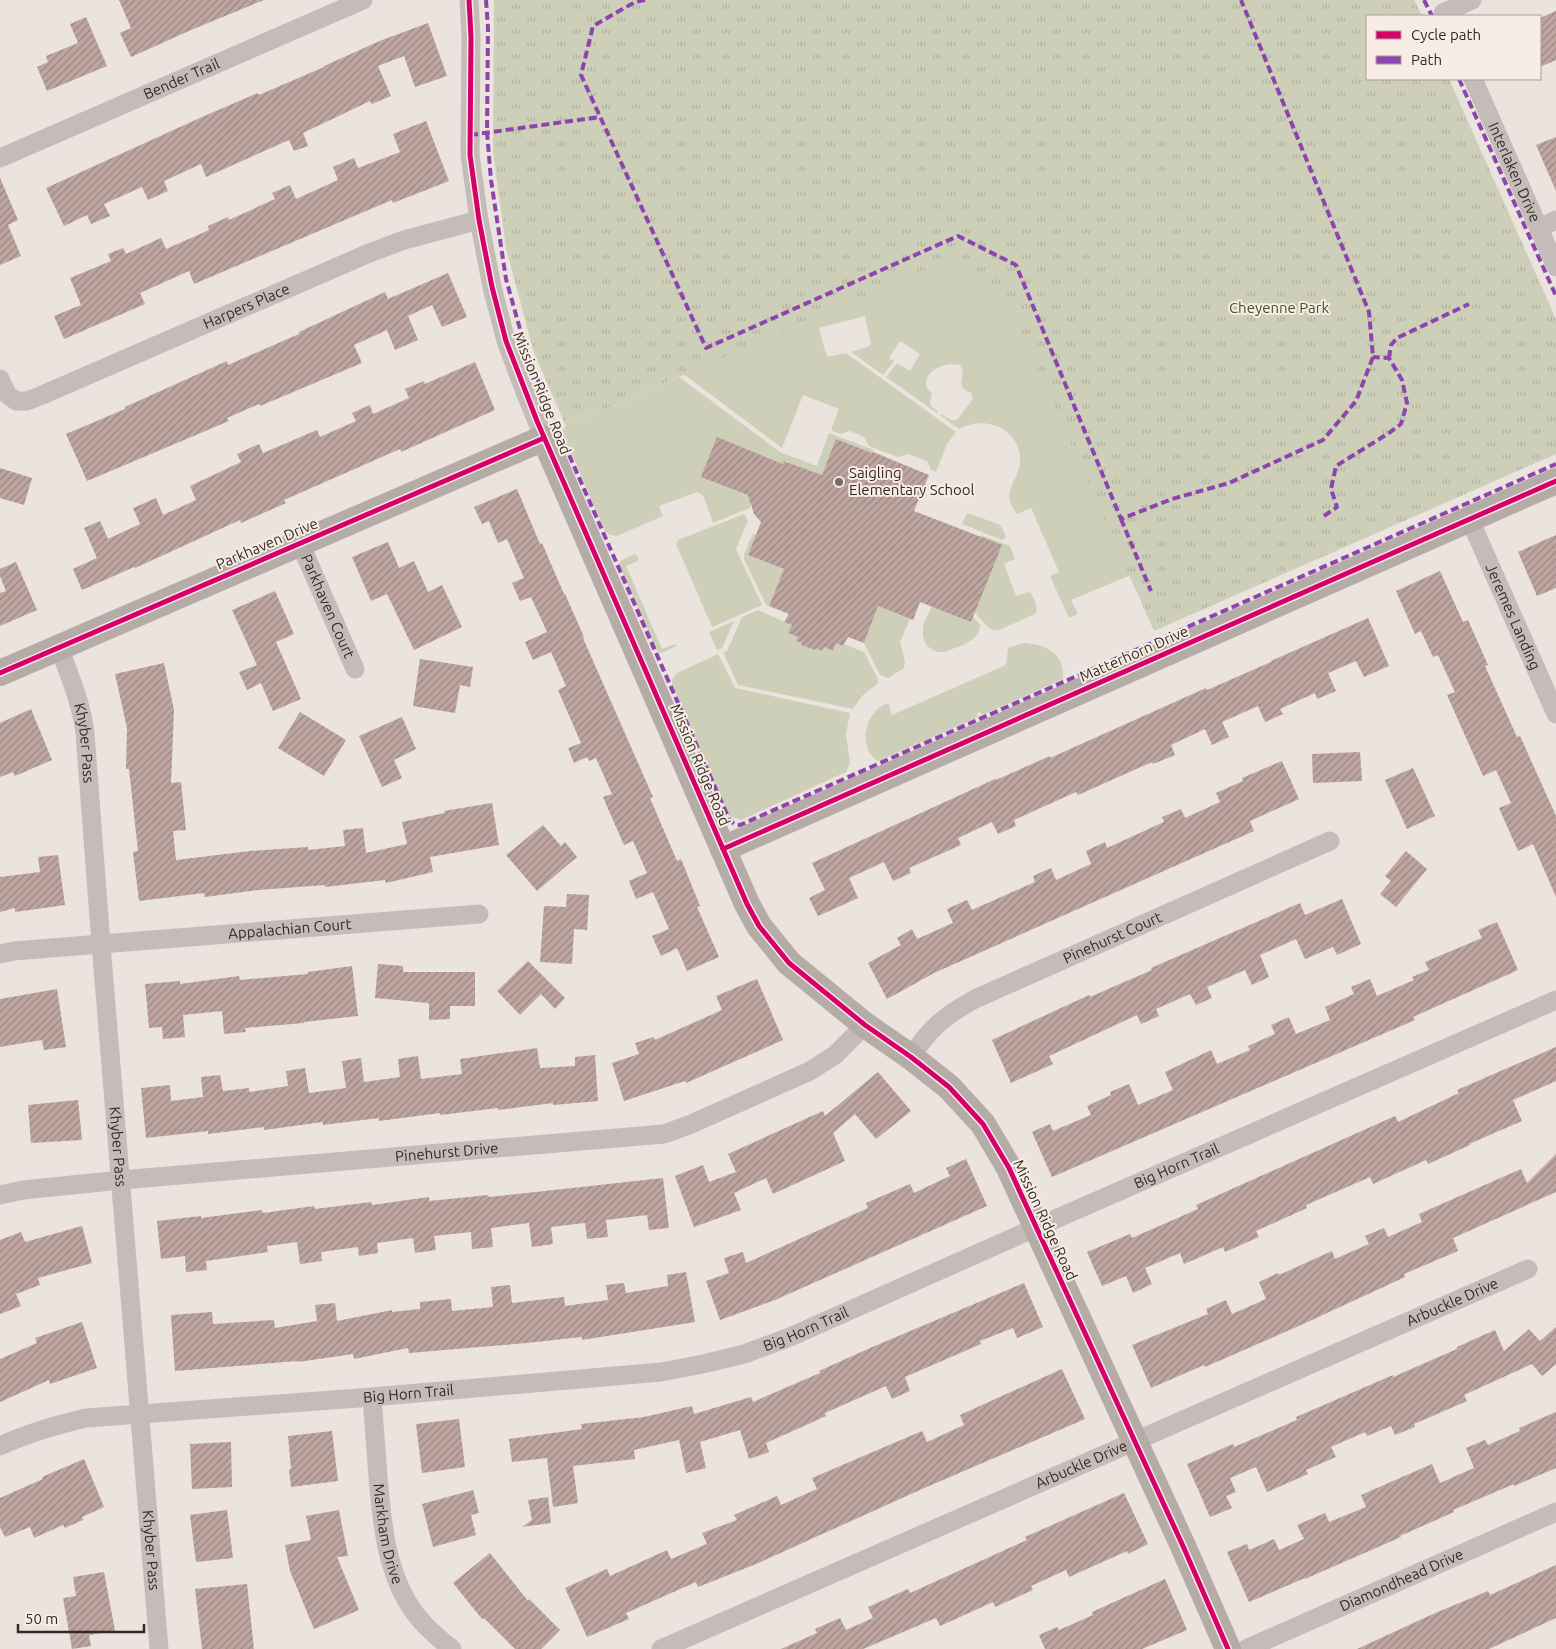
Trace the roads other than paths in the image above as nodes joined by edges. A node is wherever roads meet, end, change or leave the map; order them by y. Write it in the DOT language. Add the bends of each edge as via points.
graph roads {
  1 [pos="363,0"];
  2 [pos="469,0"];
  3 [pos="1472,0"];
  4 [pos="1442,10"];
  5 [pos="1474,80"];
  6 [pos="0,158"];
  7 [pos="479,220"];
  8 [pos="1548,224"];
  9 [pos="1556,267"];
  10 [pos="0,379"];
  11 [pos="544,438"];
  12 [pos="1556,482"];
  13 [pos="1470,520"];
  14 [pos="300,543"];
  15 [pos="58,647"];
  16 [pos="354,669"];
  17 [pos="0,673"];
  18 [pos="1556,714"];
  19 [pos="1330,842"];
  20 [pos="723,849"];
  21 [pos="479,914"];
  22 [pos="101,944"];
  23 [pos="0,954"];
  24 [pos="1556,1000"];
  25 [pos="865,1025"];
  26 [pos="911,1057"];
  27 [pos="121,1180"];
  28 [pos="0,1195"];
  29 [pos="1035,1228"];
  30 [pos="1528,1269"];
  31 [pos="372,1397"];
  32 [pos="140,1414"];
  33 [pos="1134,1441"];
  34 [pos="0,1446"];
  35 [pos="1556,1512"];
  36 [pos="159,1649"];
  37 [pos="452,1649"];
  38 [pos="661,1649"];
  39 [pos="1228,1649"];
  40 [pos="1246,1649"];
  1 -- 6 [label="street, Bender Trail"];
  2 -- 7 [label="street, Mission Ridge Road" via="470,156"];
  3 -- 4 [label="street"];
  5 -- 8 [label="street, Interlaken Drive"];
  7 -- 10 [label="street, Harpers Place" via="404,240 367,254 40,396 16,401 7,394"];
  7 -- 11 [label="street, Mission Ridge Road" via="506,341"];
  8 -- 9 [label="street, Interlaken Drive"];
  11 -- 14 [label="street, Parkhaven Drive"];
  11 -- 20 [label="street, Mission Ridge Road"];
  12 -- 13 [label="street, Matterhorn Drive"];
  13 -- 18 [label="street, Jeremes Landing"];
  13 -- 20 [label="street, Matterhorn Drive"];
  14 -- 15 [label="street, Parkhaven Drive"];
  14 -- 16 [label="street, Parkhaven Court"];
  15 -- 17 [label="street, Parkhaven Drive"];
  15 -- 22 [label="street, Khyber Pass" via="82,709"];
  19 -- 26 [label="street, Pinehurst Court" via="961,1006 936,1024"];
  20 -- 25 [label="street, Mission Ridge Road" via="747,904 771,942 789,963"];
  21 -- 22 [label="street, Appalachian Court"];
  22 -- 23 [label="street, Appalachian Court"];
  22 -- 27 [label="street, Khyber Pass"];
  24 -- 29 [label="street, Big Horn Trail"];
  25 -- 26 [label="street, Mission Ridge Road"];
  25 -- 27 [label="street, Pinehurst Drive" via="835,1055 810,1070 664,1134"];
  26 -- 29 [label="street, Mission Ridge Road" via="949,1087 983,1124 1009,1168"];
  27 -- 28 [label="street, Pinehurst Drive"];
  27 -- 32 [label="street, Khyber Pass"];
  29 -- 31 [label="street, Big Horn Trail" via="790,1337 744,1354 661,1372"];
  29 -- 33 [label="street, Mission Ridge Road"];
  30 -- 33 [label="street, Arbuckle Drive"];
  31 -- 32 [label="street, Big Horn Trail"];
  31 -- 37 [label="street, Markham Drive" via="382,1523 388,1552 400,1588 414,1612"];
  32 -- 34 [label="street, Big Horn Trail" via="86,1418 54,1425"];
  32 -- 36 [label="street, Khyber Pass"];
  33 -- 38 [label="street, Arbuckle Drive"];
  33 -- 39 [label="street, Mission Ridge Road"];
  35 -- 40 [label="street, Diamondhead Drive"];
}
